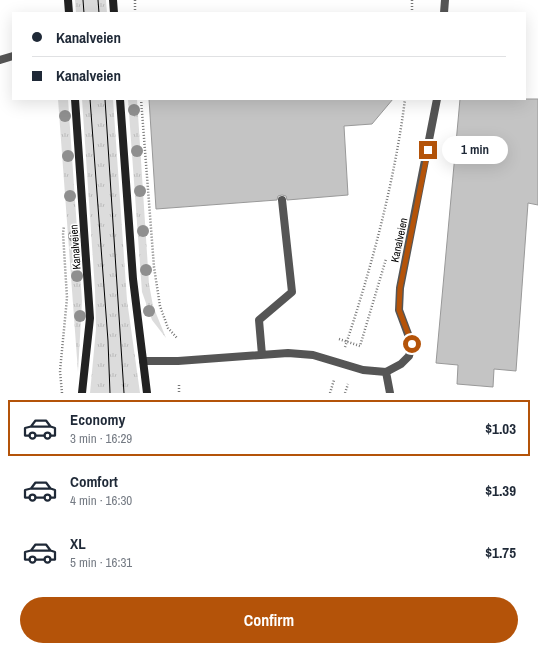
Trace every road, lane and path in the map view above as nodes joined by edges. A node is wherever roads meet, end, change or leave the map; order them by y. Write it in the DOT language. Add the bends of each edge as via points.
graph roads {
  1 [pos="68,0"];
  2 [pos="113,0"];
  3 [pos="135,0"];
  4 [pos="412,0"];
  5 [pos="445,0"];
  6 [pos="69,12"];
  7 [pos="114,12"];
  8 [pos="136,12"];
  9 [pos="412,12"];
  10 [pos="444,12"];
  11 [pos="12,56"];
  12 [pos="0,60"];
  13 [pos="75,100"];
  14 [pos="120,100"];
  15 [pos="142,100"];
  16 [pos="405,100"];
  17 [pos="437,100"];
  18 [pos="282,200"];
  19 [pos="177,338"];
  20 [pos="339,339"];
  21 [pos="347,342"];
  22 [pos="360,346"];
  23 [pos="262,355"];
  24 [pos="143,361"];
  25 [pos="386,372"];
  26 [pos="348,383"];
  27 [pos="179,385"];
  28 [pos="333,385"];
  29 [pos="82,393"];
  30 [pos="147,393"];
  31 [pos="179,393"];
  32 [pos="330,393"];
  33 [pos="345,393"];
  34 [pos="390,393"];
  1 -- 6 [label="main road"];
  2 -- 7 [label="main road"];
  3 -- 8 [label="path"];
  4 -- 9 [label="path"];
  5 -- 10 [label="street"];
  11 -- 12 [label="street"];
  13 -- 29 [label="main road, Kanalveien" via="90,318"];
  14 -- 24 [label="main road" via="132,279"];
  15 -- 19 [label="path" via="155,275 160,306 168,328"];
  16 -- 21 [label="path" via="402,126 379,228"];
  17 -- 25 [label="street, Kanalveien" via="400,288 399,310 412,344 409,356"];
  18 -- 23 [label="street" via="292,292 259,320"];
  20 -- 21 [label="path"];
  21 -- 22 [label="path"];
  23 -- 24 [label="street"];
  23 -- 25 [label="street" via="313,355 362,370"];
  24 -- 30 [label="main road"];
  25 -- 34 [label="street"];
  26 -- 33 [label="path"];
  27 -- 31 [label="path"];
  28 -- 32 [label="path"];
}
